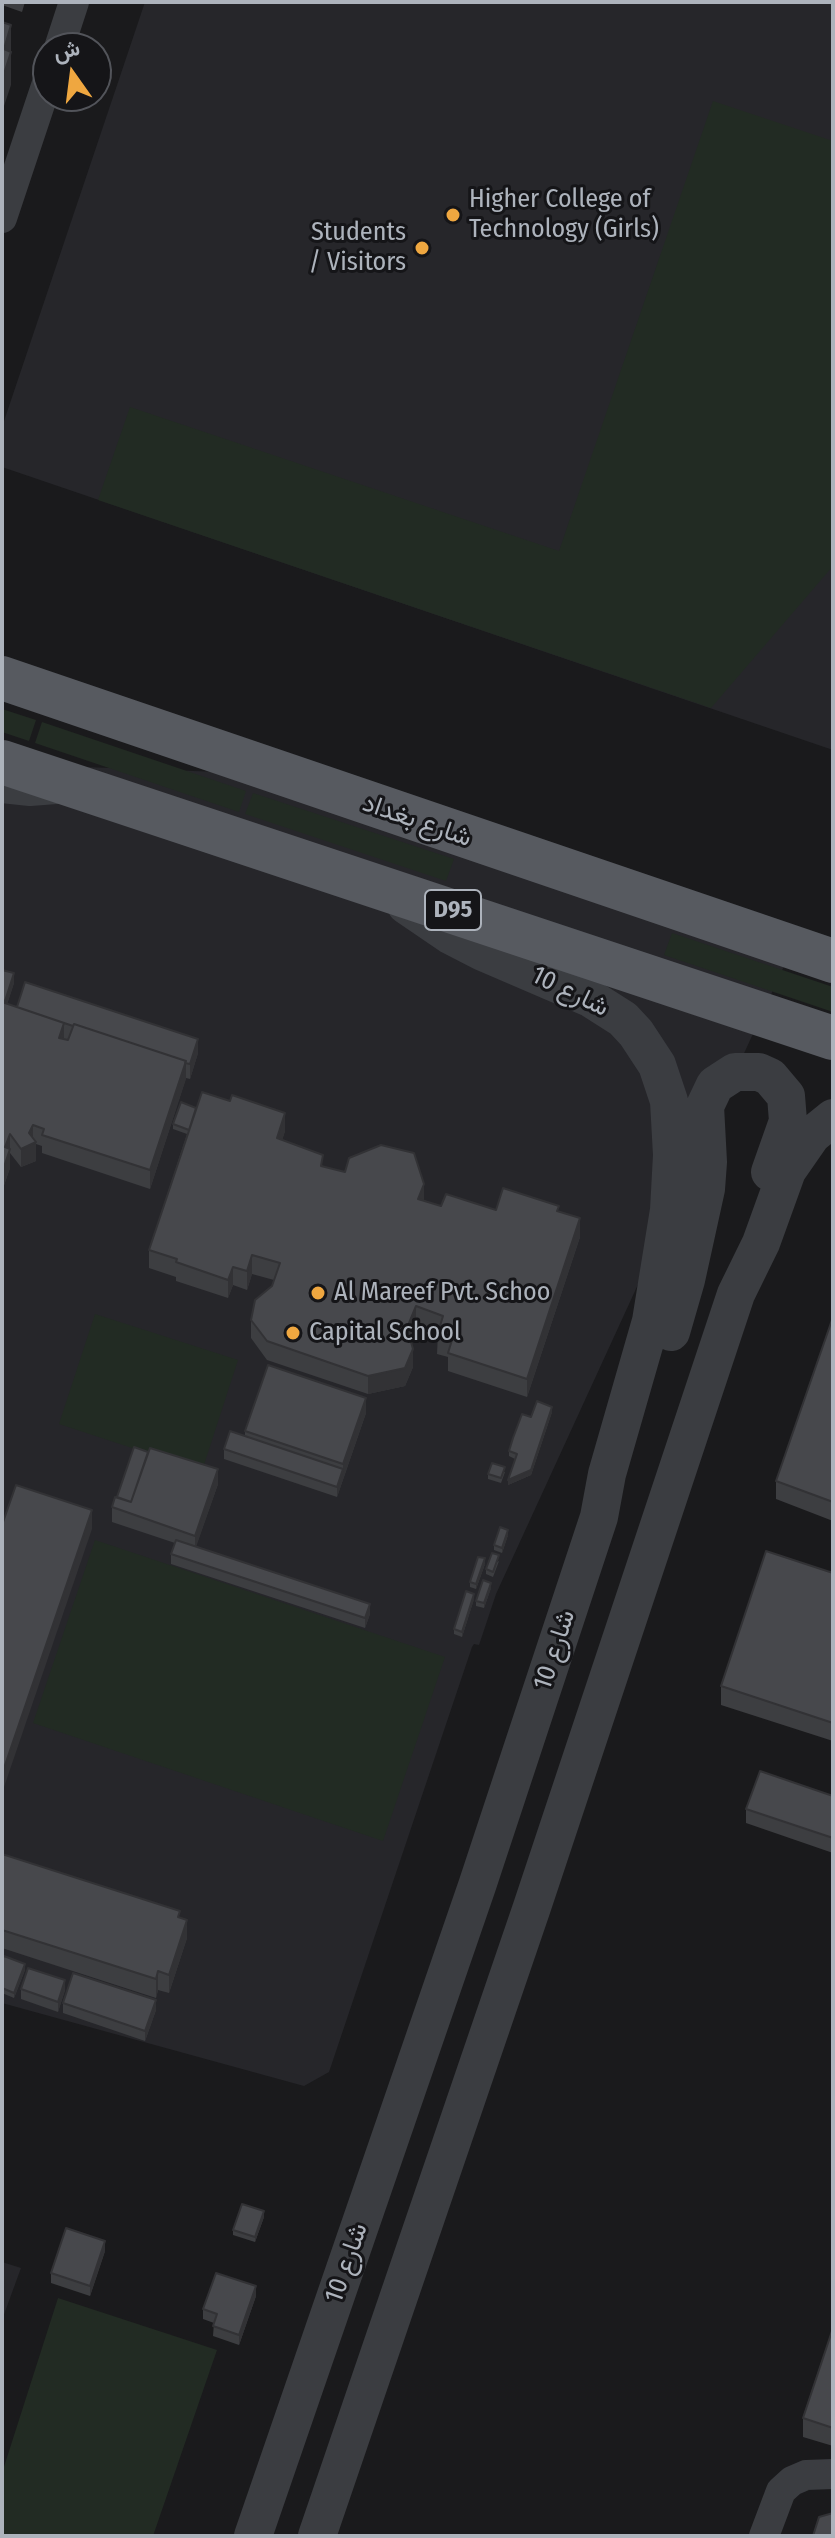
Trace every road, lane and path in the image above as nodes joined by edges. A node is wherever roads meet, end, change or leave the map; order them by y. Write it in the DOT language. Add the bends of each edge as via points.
graph roads {
  1 [pos="74,2"];
  2 [pos="64,32"];
  3 [pos="35,112"];
  4 [pos="9,173"];
  5 [pos="2,218"];
  6 [pos="2,654"];
  7 [pos="2,678"];
  8 [pos="43,692"];
  9 [pos="2,762"];
  10 [pos="72,786"];
  11 [pos="2,788"];
  12 [pos="382,886"];
  13 [pos="833,961"];
  14 [pos="833,1038"];
  15 [pos="833,1118"];
  16 [pos="736,1294"];
  17 [pos="599,1517"];
  18 [pos="833,2474"];
  19 [pos="833,2486"];
  20 [pos="767,2527"];
  21 [pos="253,2536"];
  22 [pos="317,2536"];
  1 -- 2 [label="street"];
  3 -- 4 [label="street"];
  4 -- 5 [label="street"];
  6 -- 8 [label="street"];
  7 -- 8 [label="main road, شارع بغداد"];
  8 -- 13 [label="main road, شارع بغداد"];
  9 -- 10 [label="main road, D95"];
  10 -- 11 [label="street"];
  10 -- 12 [label="main road, D95"];
  12 -- 14 [label="main road, D95"];
  12 -- 17 [label="street, شارع 10" via="450,935 607,1008 636,1033 664,1082 672,1155 664,1244 651,1321"];
  15 -- 16 [label="street" via="812,1135 787,1171"];
  16 -- 17 [label="street" via="751,1227 789,1109 779,1086 747,1070 724,1077 709,1094 706,1189 686,1280 626,1459"];
  16 -- 22 [label="street"];
  17 -- 21 [label="street, شارع 10"];
  18 -- 20 [label="street" via="792,2481 781,2491"];
  19 -- 20 [label="street" via="793,2499"];
}
